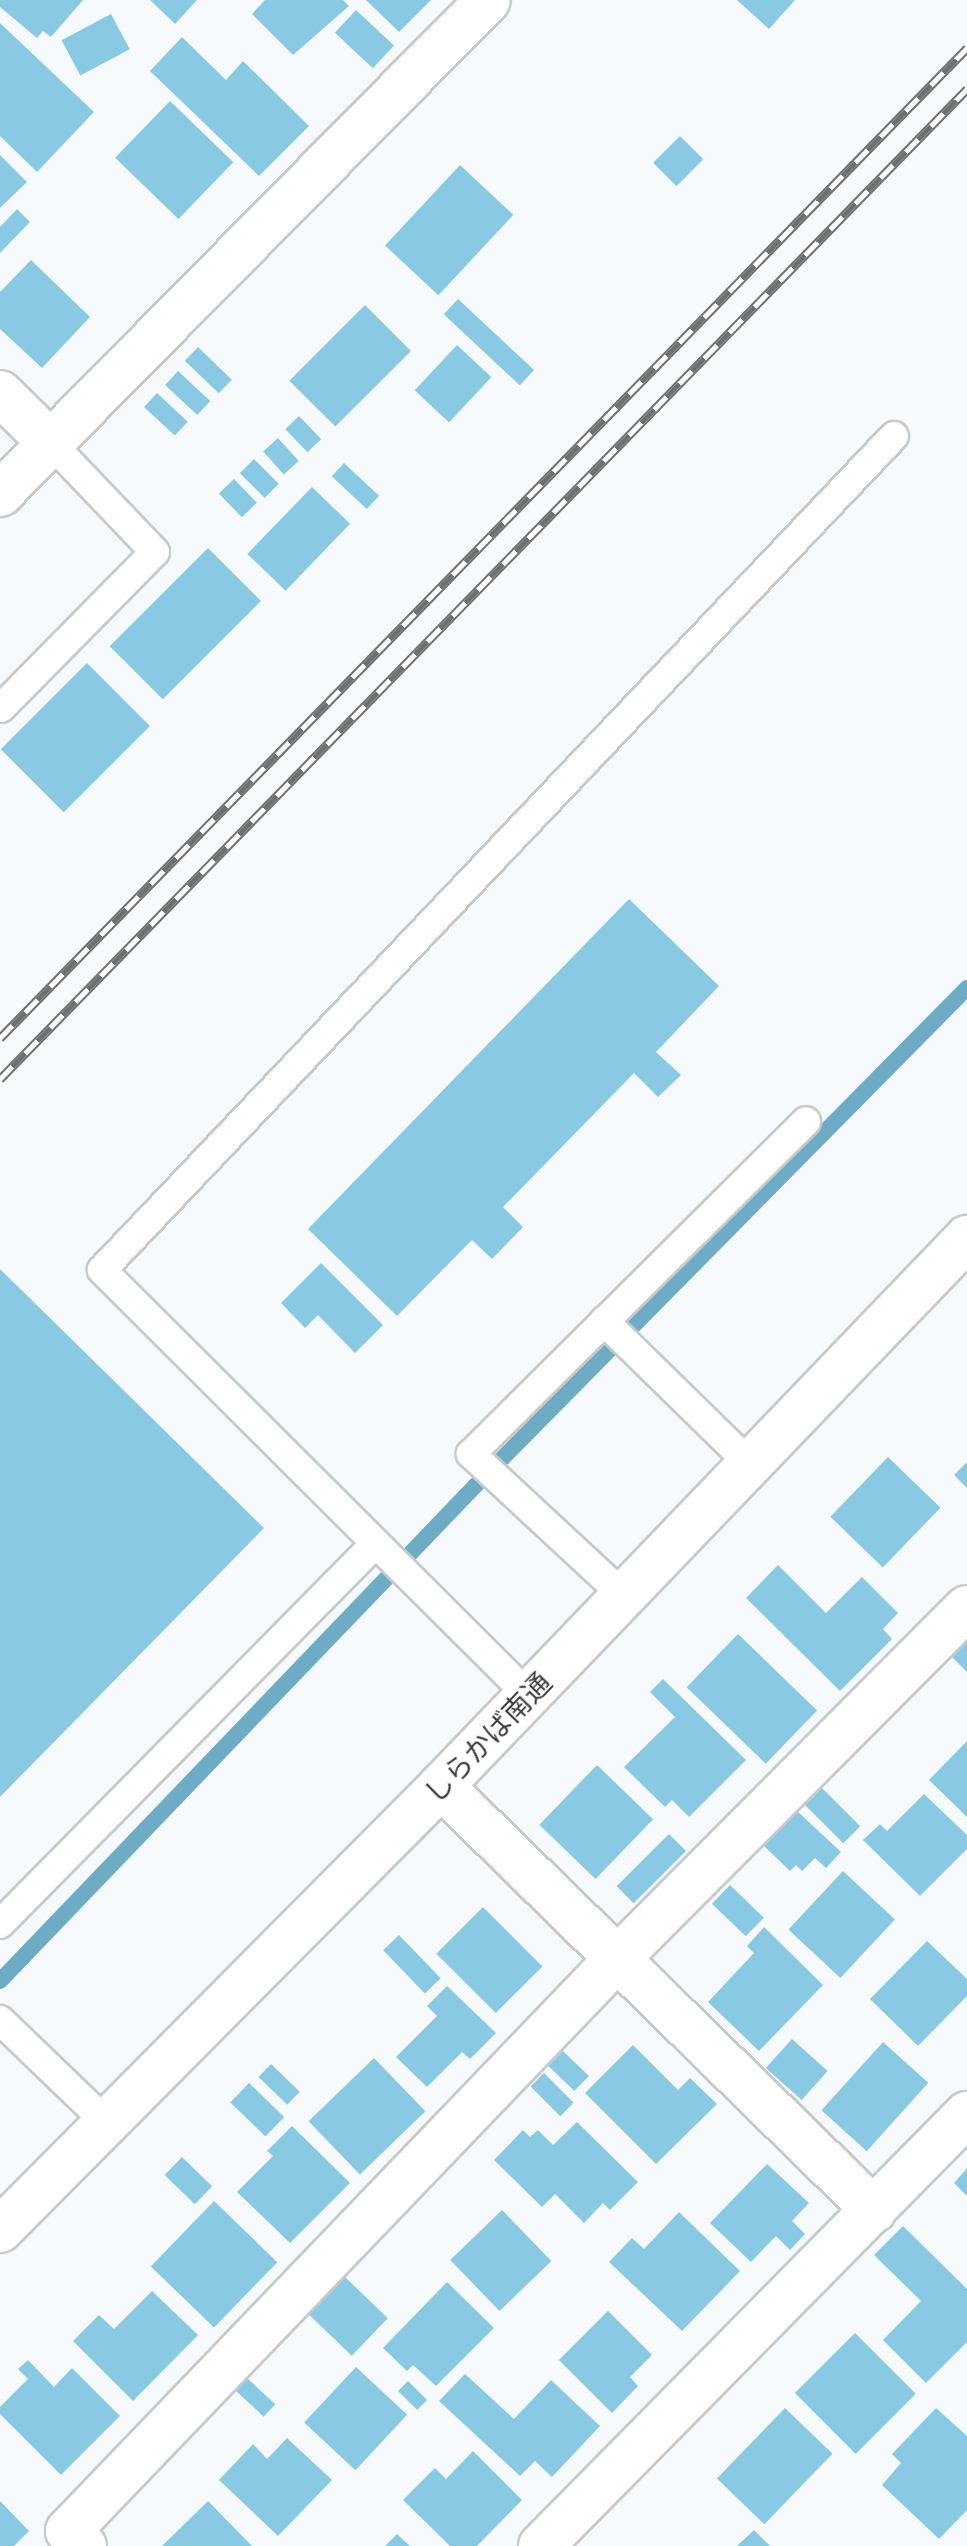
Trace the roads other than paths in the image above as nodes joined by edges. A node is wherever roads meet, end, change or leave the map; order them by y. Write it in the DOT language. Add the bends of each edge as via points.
graph roads {
  1 [pos="488,0"];
  2 [pos="0,393"];
  3 [pos="894,436"];
  4 [pos="51,443"];
  5 [pos="0,494"];
  6 [pos="1,708"];
  7 [pos="806,1121"];
  8 [pos="967,1238"];
  9 [pos="604,1321"];
  10 [pos="750,1464"];
  11 [pos="376,1543"];
  12 [pos="624,1596"];
  13 [pos="967,1608"];
  14 [pos="528,1695"];
  15 [pos="441,1786"];
  16 [pos="0,1924"];
  17 [pos="616,1960"];
  18 [pos="0,2020"];
  19 [pos="967,2114"];
  20 [pos="106,2122"];
  21 [pos="874,2210"];
  22 [pos="0,2230"];
  23 [pos="84,2546"];
  24 [pos="541,2546"];
  1 -- 4 [label="street"];
  2 -- 4 [label="street"];
  3 -- 11 [label="lane" via="102,1270"];
  4 -- 5 [label="street"];
  4 -- 6 [label="lane" via="155,552"];
  7 -- 9 [label="lane"];
  8 -- 10 [label="street, しらかば南通"];
  9 -- 10 [label="lane"];
  9 -- 12 [label="lane" via="471,1454"];
  10 -- 12 [label="street, しらかば南通"];
  11 -- 14 [label="lane"];
  11 -- 16 [label="lane"];
  12 -- 14 [label="street, しらかば南通"];
  13 -- 17 [label="street"];
  14 -- 15 [label="street, しらかば南通"];
  15 -- 17 [label="street"];
  15 -- 20 [label="street, しらかば南通"];
  17 -- 21 [label="street"];
  17 -- 23 [label="street" via="68,2531"];
  18 -- 20 [label="lane"];
  19 -- 21 [label="street"];
  20 -- 22 [label="street, しらかば南通"];
  21 -- 24 [label="street"];
}
